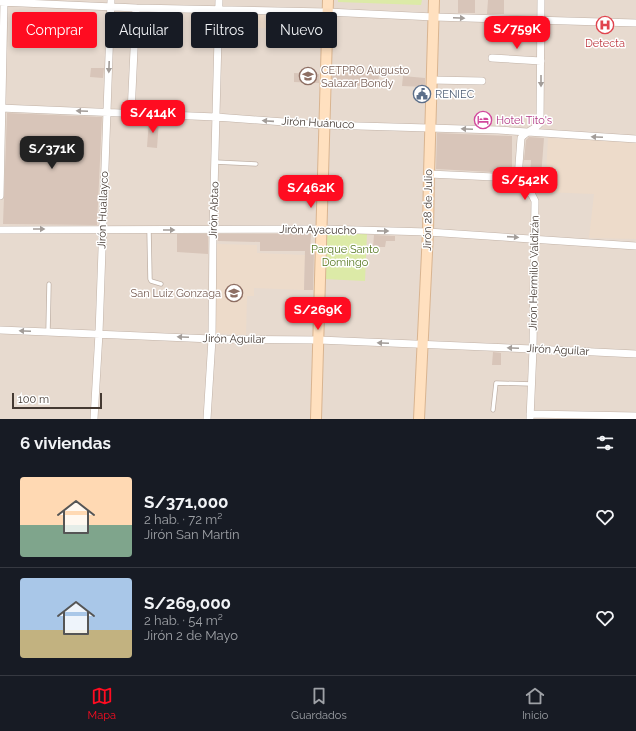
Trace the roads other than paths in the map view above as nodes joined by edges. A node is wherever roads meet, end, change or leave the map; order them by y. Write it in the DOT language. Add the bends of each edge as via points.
graph roads {
  1 [pos="219,0"];
  2 [pos="328,0"];
  3 [pos="434,0"];
  4 [pos="541,0"];
  5 [pos="2,2"];
  6 [pos="111,3"];
  7 [pos="136,8"];
  8 [pos="219,11"];
  9 [pos="327,12"];
  10 [pos="337,12"];
  11 [pos="434,17"];
  12 [pos="541,21"];
  13 [pos="636,23"];
  14 [pos="326,48"];
  15 [pos="492,58"];
  16 [pos="541,61"];
  17 [pos="431,80"];
  18 [pos="482,81"];
  19 [pos="1,108"];
  20 [pos="107,112"];
  21 [pos="131,113"];
  22 [pos="216,117"];
  23 [pos="324,124"];
  24 [pos="430,127"];
  25 [pos="528,133"];
  26 [pos="636,139"];
  27 [pos="215,162"];
  28 [pos="256,164"];
  29 [pos="429,174"];
  30 [pos="518,178"];
  31 [pos="0,196"];
  32 [pos="102,229"];
  33 [pos="213,229"];
  34 [pos="322,229"];
  35 [pos="0,230"];
  36 [pos="149,230"];
  37 [pos="428,232"];
  38 [pos="535,239"];
  39 [pos="636,246"];
  40 [pos="49,284"];
  41 [pos="161,284"];
  42 [pos="0,330"];
  43 [pos="48,332"];
  44 [pos="99,334"];
  45 [pos="212,339"];
  46 [pos="319,340"];
  47 [pos="422,344"];
  48 [pos="533,349"];
  49 [pos="636,354"];
  50 [pos="532,384"];
  51 [pos="493,410"];
  52 [pos="530,416"];
  53 [pos="636,416"];
  54 [pos="94,419"];
  55 [pos="207,419"];
  56 [pos="316,419"];
  57 [pos="419,419"];
  1 -- 8 [label="street, Jirón Abtao"];
  2 -- 9 [label="street"];
  3 -- 11 [label="street, Jirón 28 de Julio"];
  4 -- 12 [label="street"];
  5 -- 6 [label="street"];
  5 -- 19 [label="street"];
  6 -- 7 [label="street"];
  6 -- 20 [label="street, Jirón Huallayco, one-way"];
  7 -- 8 [label="street"];
  7 -- 21 [label="street"];
  8 -- 9 [label="street"];
  8 -- 22 [label="street, Jirón Abtao"];
  10 -- 11 [label="street"];
  11 -- 12 [label="street, one-way"];
  11 -- 17 [label="street, Jirón 28 de Julio"];
  12 -- 13 [label="street"];
  12 -- 16 [label="street"];
  14 -- 23 [label="street"];
  15 -- 16 [label="street"];
  16 -- 25 [label="street, one-way" via="540,123"];
  17 -- 18 [label="street"];
  17 -- 24 [label="street, Jirón 28 de Julio"];
  20 -- 19 [label="street, Jirón Huánuco, one-way"];
  19 -- 31 [label="street"];
  20 -- 21 [label="street, Jirón Huánuco"];
  20 -- 32 [label="street, Jirón Huallayco"];
  21 -- 22 [label="street, Jirón Huánuco"];
  23 -- 22 [label="street, Jirón Huánuco, one-way"];
  22 -- 27 [label="street, Jirón Abtao"];
  23 -- 24 [label="street, Jirón Huánuco"];
  23 -- 34 [label="street"];
  25 -- 24 [label="street, Jirón Huánuco, one-way"];
  24 -- 29 [label="street, Jirón 28 de Julio"];
  26 -- 25 [label="street, Jirón Huánuco, one-way"];
  25 -- 30 [label="street" via="521,138"];
  27 -- 28 [label="lane"];
  27 -- 33 [label="street, Jirón Abtao"];
  29 -- 30 [label="street"];
  29 -- 37 [label="street, Jirón 28 de Julio"];
  30 -- 38 [label="street, Jirón Hermilio Valdizán" via="535,201"];
  35 -- 32 [label="street, Jirón Ayacucho, one-way"];
  32 -- 36 [label="street, Jirón Ayacucho"];
  32 -- 44 [label="street, Jirón Huallayco"];
  33 -- 34 [label="street, Jirón Ayacucho"];
  36 -- 33 [label="street, Jirón Ayacucho, one-way"];
  33 -- 45 [label="street, Jirón Abtao"];
  34 -- 37 [label="street, Jirón Ayacucho, one-way"];
  34 -- 46 [label="street"];
  36 -- 41 [label="lane" via="150,279"];
  37 -- 38 [label="street, Jirón Ayacucho, one-way"];
  37 -- 47 [label="street, Jirón 28 de Julio"];
  38 -- 39 [label="street, Jirón Ayacucho"];
  38 -- 48 [label="street, Jirón Hermilio Valdizán"];
  40 -- 43 [label="lane"];
  43 -- 42 [label="street, Jirón Aguilar, one-way"];
  43 -- 44 [label="street, Jirón Aguilar"];
  45 -- 44 [label="street, Jirón Aguilar, one-way"];
  44 -- 54 [label="street, Jirón Huallayco"];
  45 -- 46 [label="street, Jirón Aguilar"];
  45 -- 55 [label="street, Jirón Abtao"];
  47 -- 46 [label="street, Jirón Aguilar, one-way"];
  46 -- 56 [label="street"];
  48 -- 47 [label="street, Jirón Aguilar, one-way"];
  47 -- 57 [label="street, Jirón 28 de Julio"];
  48 -- 49 [label="street, Jirón Aguilar"];
  48 -- 50 [label="street, Jirón Hermilio Valdizán"];
  50 -- 51 [label="lane" via="496,383"];
  50 -- 52 [label="street, Jirón Hermilio Valdizán"];
  52 -- 53 [label="street"];
}
